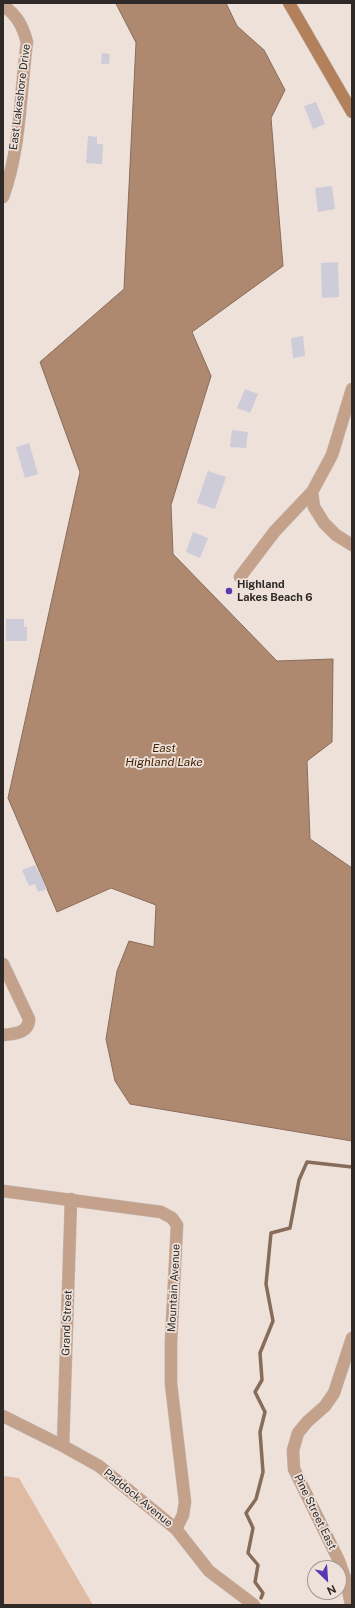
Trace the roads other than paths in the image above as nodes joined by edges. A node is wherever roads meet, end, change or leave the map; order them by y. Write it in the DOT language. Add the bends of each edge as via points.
graph roads {
  1 [pos="289,3"];
  2 [pos="3,4"];
  3 [pos="352,109"];
  4 [pos="3,197"];
  5 [pos="352,389"];
  6 [pos="312,492"];
  7 [pos="352,545"];
  8 [pos="240,577"];
  9 [pos="3,964"];
  10 [pos="3,1035"];
  11 [pos="3,1191"];
  12 [pos="71,1199"];
  13 [pos="352,1338"];
  14 [pos="3,1416"];
  15 [pos="63,1446"];
  16 [pos="176,1529"];
  17 [pos="254,1605"];
  18 [pos="351,1605"];
  1 -- 3 [label="street"];
  2 -- 4 [label="street, East Lakeshore Drive" via="16,15 24,28 28,42 15,145"];
  5 -- 6 [label="street" via="332,455"];
  6 -- 7 [label="street" via="314,506 324,523 336,535"];
  6 -- 8 [label="street" via="275,532"];
  9 -- 10 [label="street" via="29,1019 26,1028"];
  11 -- 12 [label="street, Mountain Avenue"];
  12 -- 15 [label="street, Grand Street"];
  12 -- 16 [label="street, Mountain Avenue" via="161,1212 172,1218 177,1225 171,1384 185,1502 184,1514"];
  13 -- 18 [label="street, Pine Street East" via="334,1393 325,1406 306,1422 298,1433 293,1450 294,1469 339,1561"];
  14 -- 15 [label="street, Paddock Avenue"];
  15 -- 16 [label="street, Paddock Avenue" via="99,1466"];
  16 -- 17 [label="street, Paddock Avenue" via="209,1572"];
}
